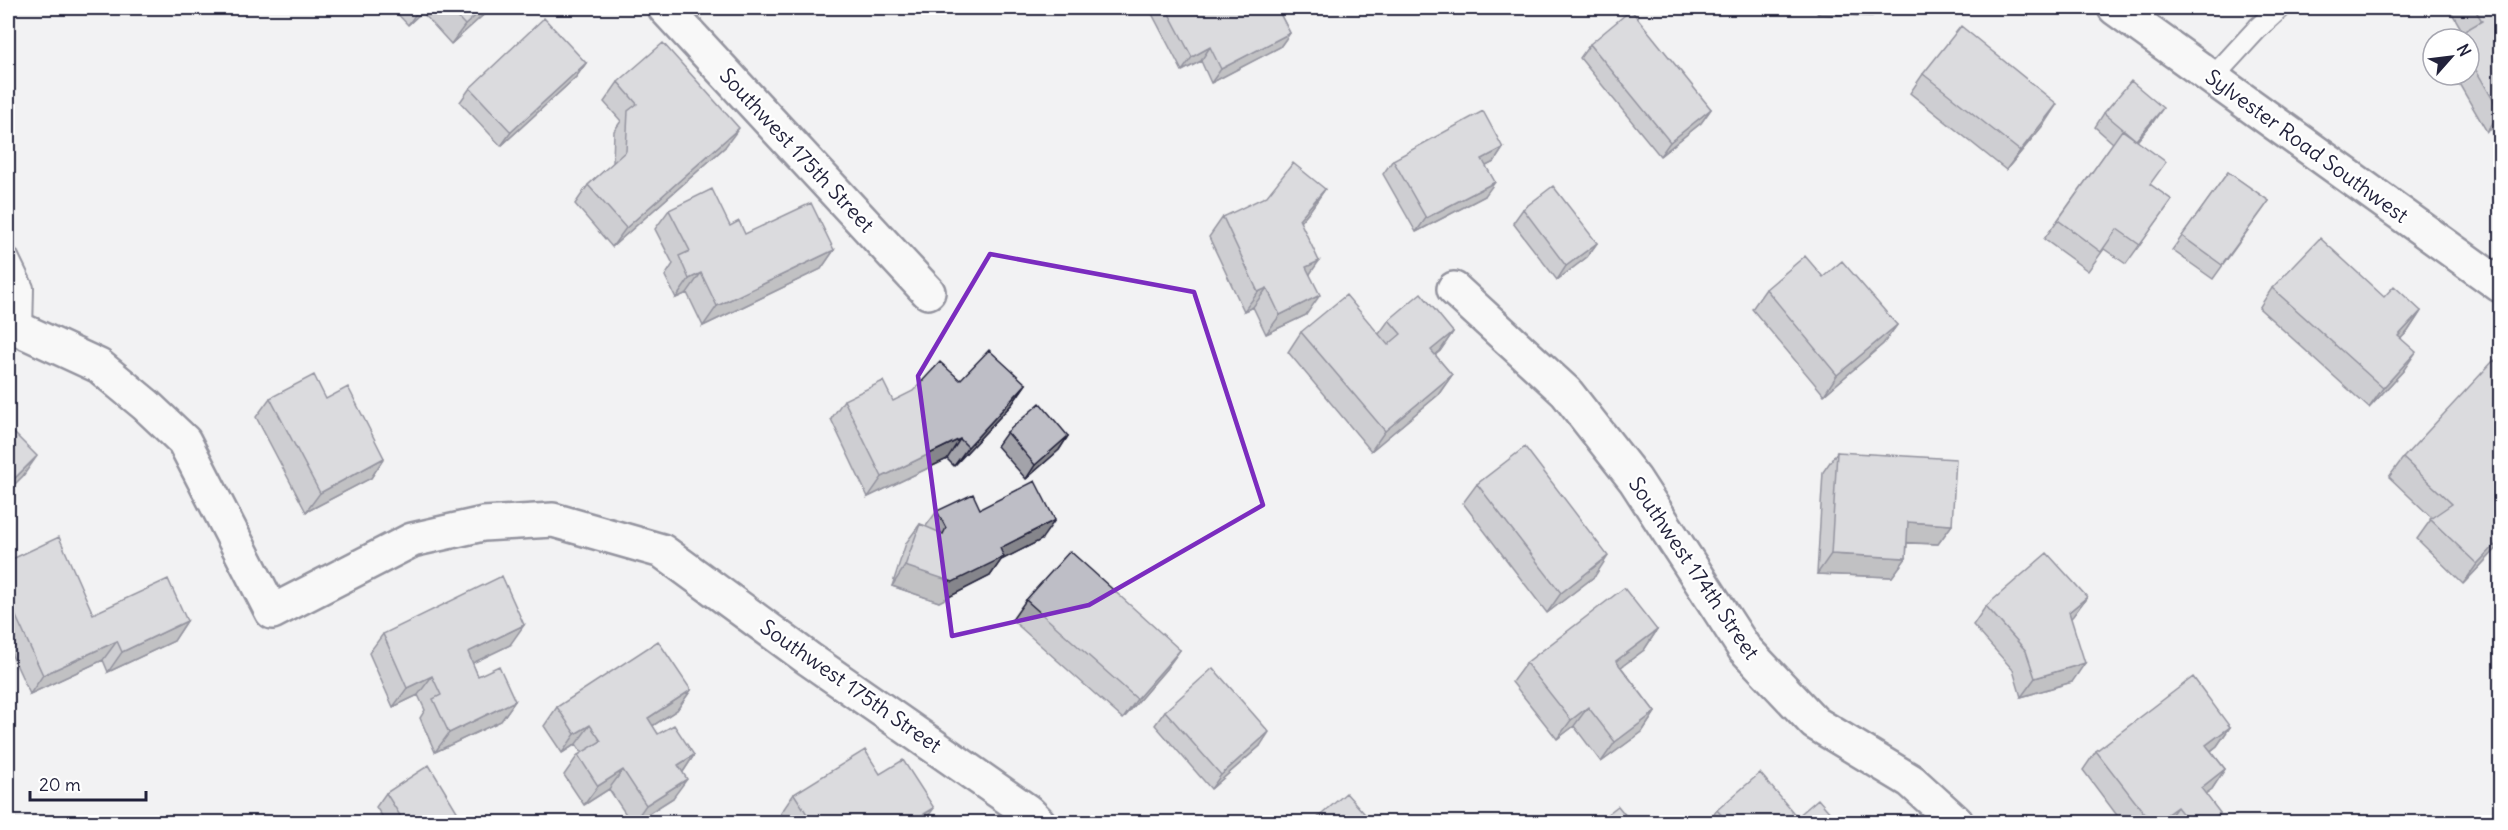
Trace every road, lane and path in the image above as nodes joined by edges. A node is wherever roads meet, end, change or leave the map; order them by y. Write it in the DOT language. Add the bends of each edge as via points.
graph roads {
  1 [pos="665,8"];
  2 [pos="2115,8"];
  3 [pos="2280,8"];
  4 [pos="2212,78"];
  5 [pos="8,257"];
  6 [pos="2500,285"];
  7 [pos="1454,289"];
  8 [pos="928,292"];
  9 [pos="15,327"];
  10 [pos="1038,822"];
  11 [pos="1956,822"];
  1 -- 8 [label="street, Southwest 175th Street"];
  2 -- 4 [label="street, Sylvester Road Southwest"];
  3 -- 4 [label="lane"];
  4 -- 6 [label="street, Sylvester Road Southwest"];
  5 -- 9 [label="lane" via="23,288"];
  7 -- 11 [label="street, Southwest 174th Street" via="1566,392 1635,480 1744,648 1815,723 1911,781"];
  9 -- 10 [label="street, Southwest 175th Street" via="99,366 184,441 272,612 412,540 483,524 553,520 662,551"];
}
